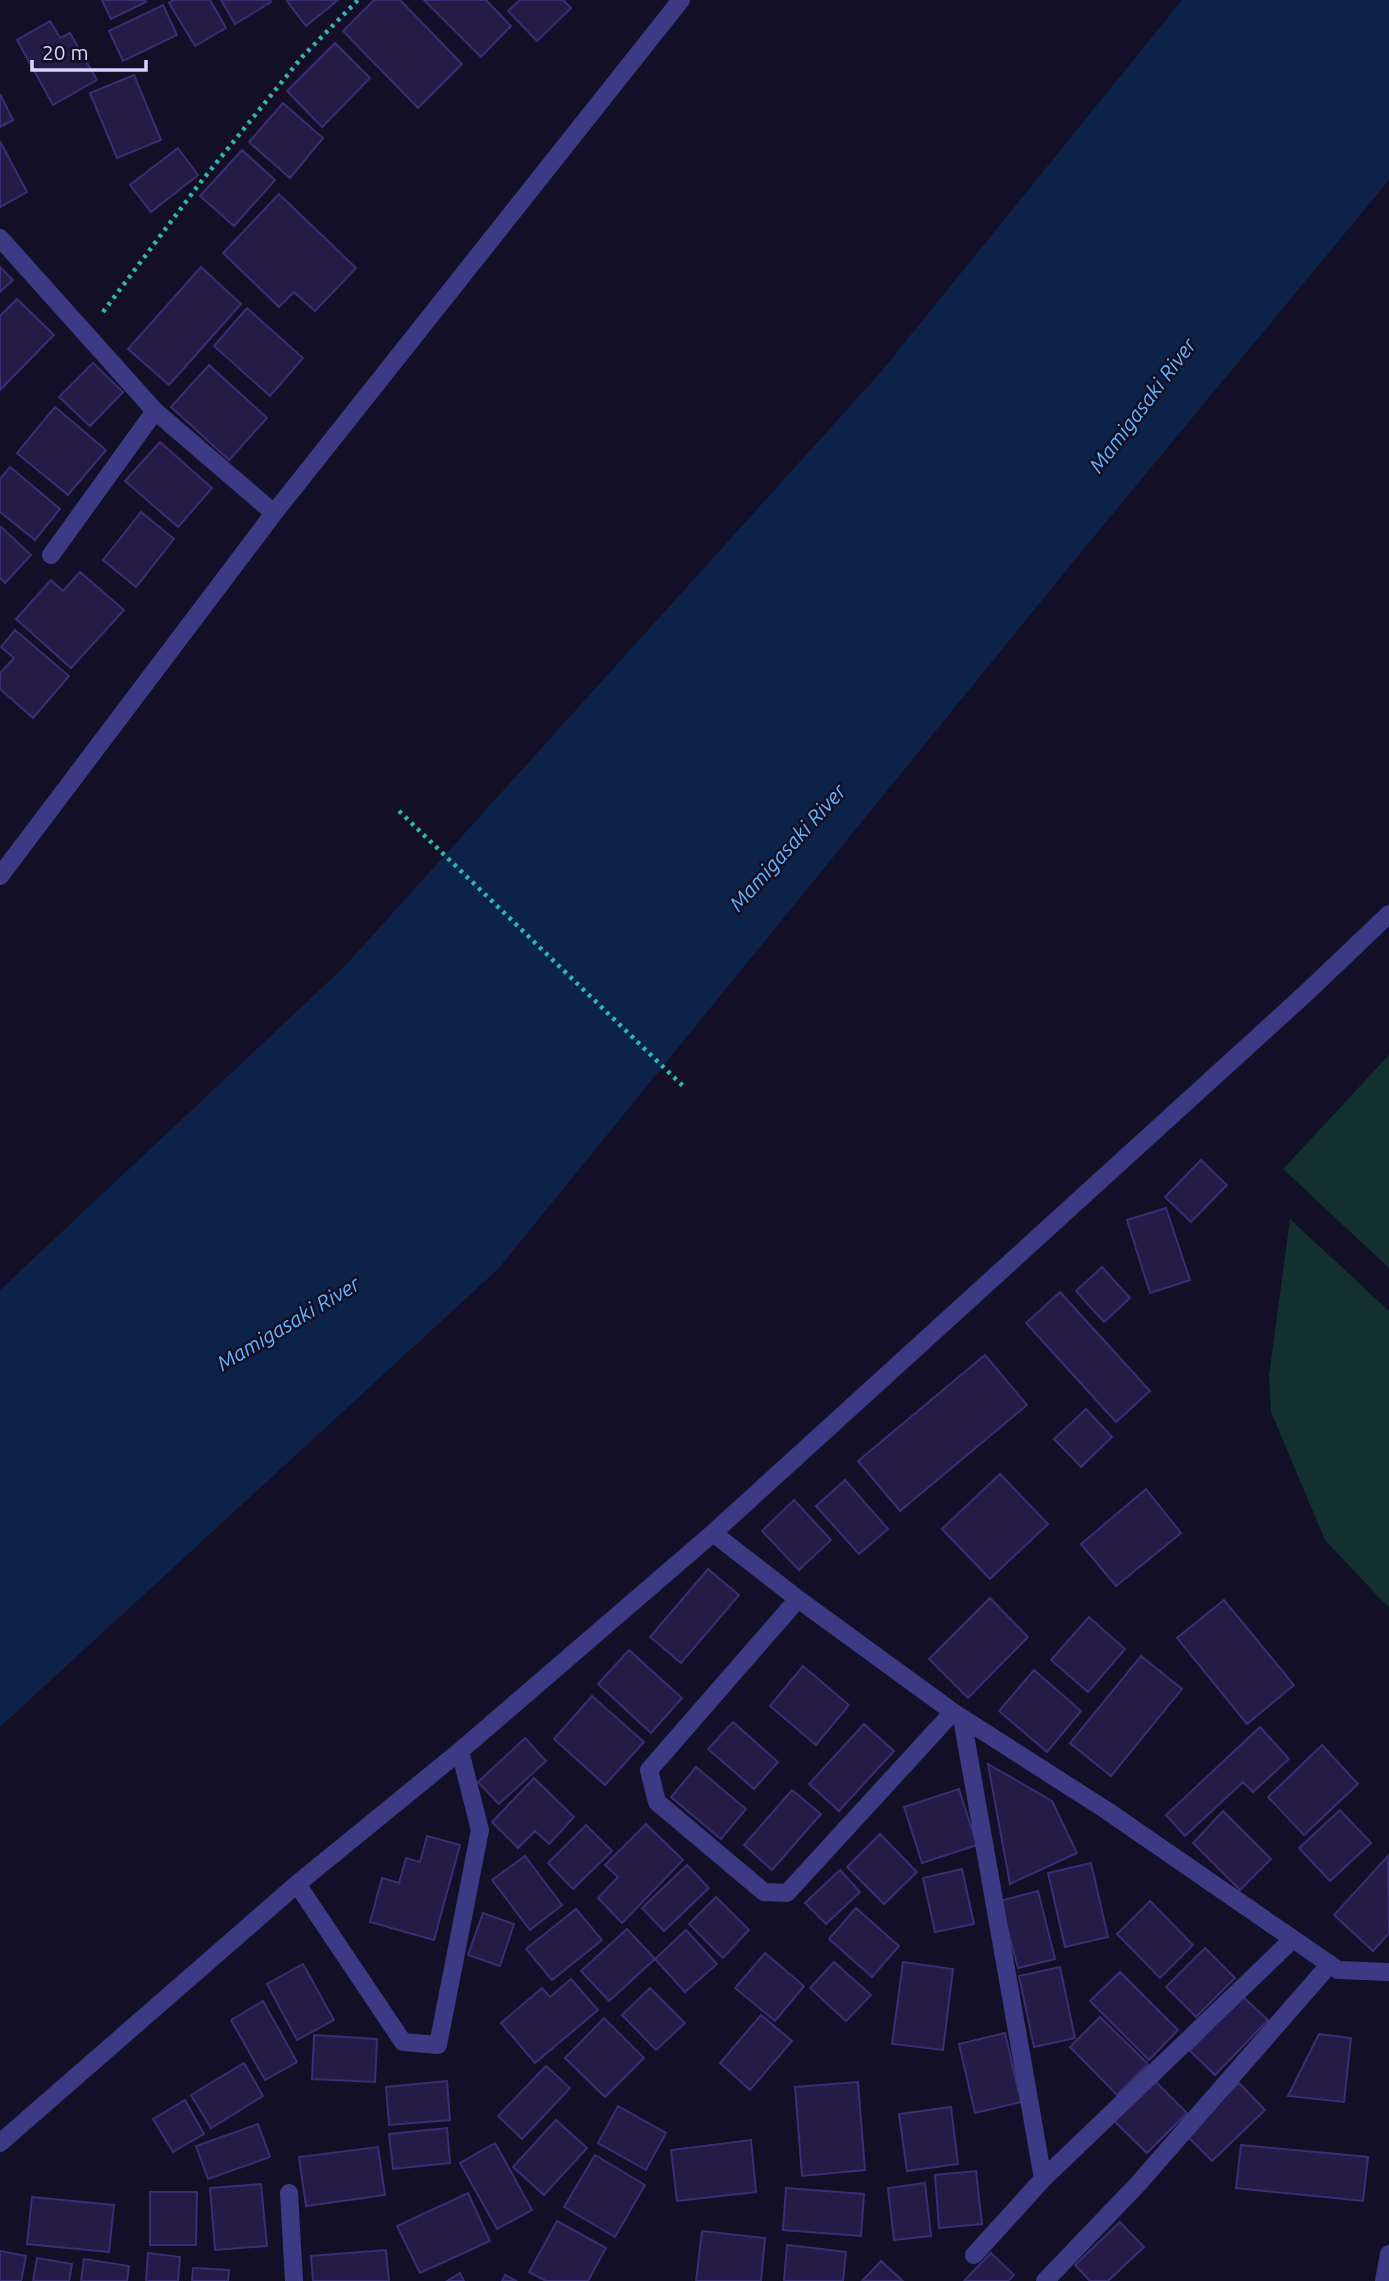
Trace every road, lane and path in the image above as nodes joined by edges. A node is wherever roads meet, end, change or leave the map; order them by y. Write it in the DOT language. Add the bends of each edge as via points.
graph roads {
  1 [pos="358,0"];
  2 [pos="681,0"];
  3 [pos="0,238"];
  4 [pos="86,335"];
  5 [pos="155,411"];
  6 [pos="274,513"];
  7 [pos="51,555"];
  8 [pos="399,811"];
  9 [pos="0,876"];
  10 [pos="1389,914"];
  11 [pos="685,1088"];
  12 [pos="713,1533"];
  13 [pos="798,1599"];
  14 [pos="957,1715"];
  15 [pos="460,1751"];
  16 [pos="297,1884"];
  17 [pos="1293,1939"];
  18 [pos="1330,1964"];
  19 [pos="1389,1972"];
  20 [pos="0,2143"];
  21 [pos="1043,2179"];
  22 [pos="289,2193"];
  23 [pos="1389,2254"];
  24 [pos="974,2255"];
  25 [pos="294,2281"];
  26 [pos="1045,2281"];
  27 [pos="1384,2281"];
  1 -- 4 [label="path" via="302,57"];
  2 -- 6 [label="street"];
  3 -- 4 [label="street"];
  4 -- 5 [label="street"];
  5 -- 6 [label="street"];
  5 -- 7 [label="street"];
  6 -- 9 [label="street"];
  8 -- 11 [label="path"];
  10 -- 12 [label="street"];
  12 -- 13 [label="street"];
  12 -- 15 [label="street"];
  13 -- 14 [label="street"];
  13 -- 14 [label="street" via="649,1770 657,1802 764,1892 787,1893"];
  14 -- 17 [label="street" via="1106,1810"];
  14 -- 21 [label="street"];
  15 -- 16 [label="street"];
  15 -- 16 [label="street" via="480,1830 438,2045 403,2042"];
  16 -- 20 [label="street"];
  17 -- 18 [label="street"];
  17 -- 21 [label="street"];
  18 -- 19 [label="street" via="1338,1969"];
  18 -- 26 [label="street" via="1138,2184"];
  21 -- 24 [label="street"];
  22 -- 25 [label="street"];
  23 -- 27 [label="street"];
}
